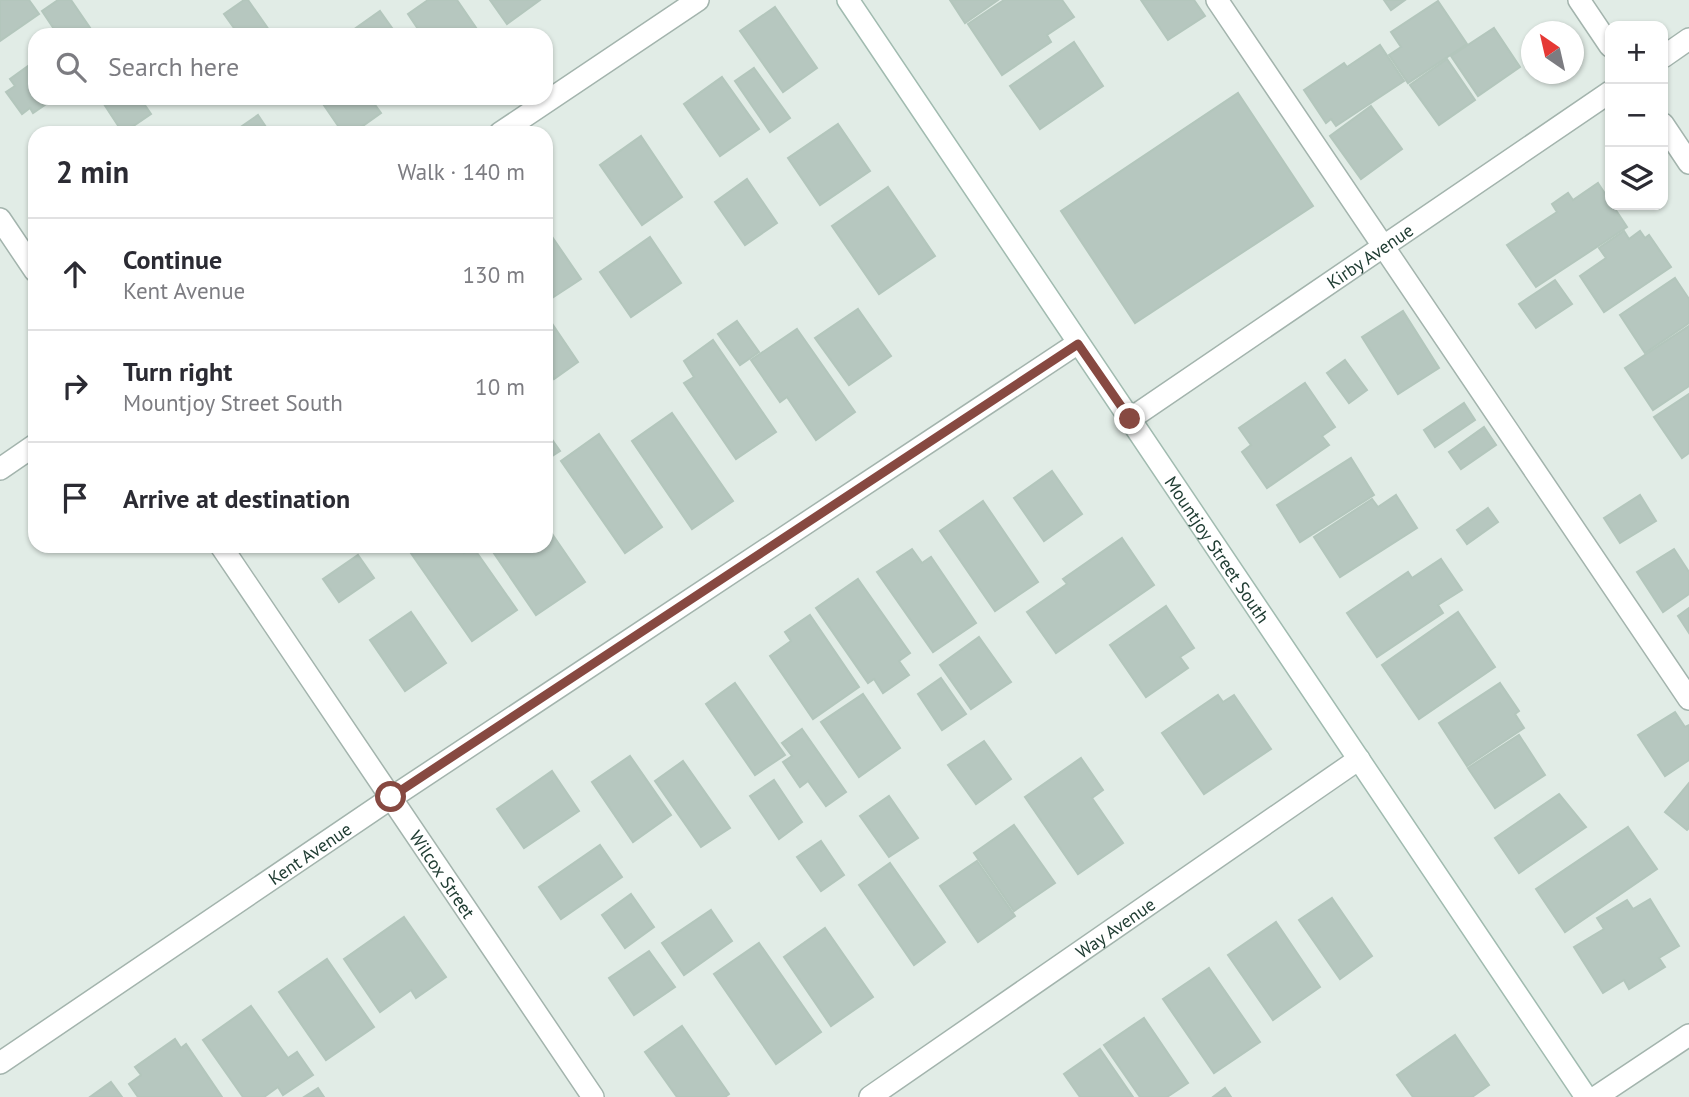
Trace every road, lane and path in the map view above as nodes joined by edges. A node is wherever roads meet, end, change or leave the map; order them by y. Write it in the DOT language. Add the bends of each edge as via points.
graph roads {
  1 [pos="698,0"];
  2 [pos="848,0"];
  3 [pos="1217,0"];
  4 [pos="1580,0"];
  5 [pos="1605,38"];
  6 [pos="1689,39"];
  7 [pos="1668,54"];
  8 [pos="1605,95"];
  9 [pos="553,97"];
  10 [pos="542,105"];
  11 [pos="510,126"];
  12 [pos="1668,132"];
  13 [pos="1689,163"];
  14 [pos="0,219"];
  15 [pos="1383,248"];
  16 [pos="28,261"];
  17 [pos="1078,344"];
  18 [pos="1130,419"];
  19 [pos="28,450"];
  20 [pos="0,469"];
  21 [pos="226,553"];
  22 [pos="1689,699"];
  23 [pos="1359,759"];
  24 [pos="391,797"];
  25 [pos="1689,1035"];
  26 [pos="0,1063"];
  27 [pos="593,1097"];
  28 [pos="870,1097"];
  29 [pos="1586,1097"];
  30 [pos="1596,1097"];
  1 -- 9 [label="street"];
  2 -- 17 [label="street, Mountjoy Street South"];
  3 -- 15 [label="street"];
  4 -- 5 [label="street"];
  6 -- 7 [label="street"];
  8 -- 15 [label="street, Kirby Avenue"];
  10 -- 11 [label="street"];
  12 -- 13 [label="street"];
  14 -- 16 [label="street"];
  15 -- 18 [label="street, Kirby Avenue"];
  15 -- 22 [label="street"];
  17 -- 18 [label="street, Mountjoy Street South"];
  17 -- 24 [label="street, Kent Avenue"];
  18 -- 23 [label="street, Mountjoy Street South"];
  19 -- 20 [label="street"];
  21 -- 24 [label="street, Wilcox Street"];
  23 -- 28 [label="street, Way Avenue"];
  23 -- 29 [label="street, Mountjoy Street South"];
  24 -- 26 [label="street, Kent Avenue"];
  24 -- 27 [label="street, Wilcox Street"];
  25 -- 30 [label="street"];
}
